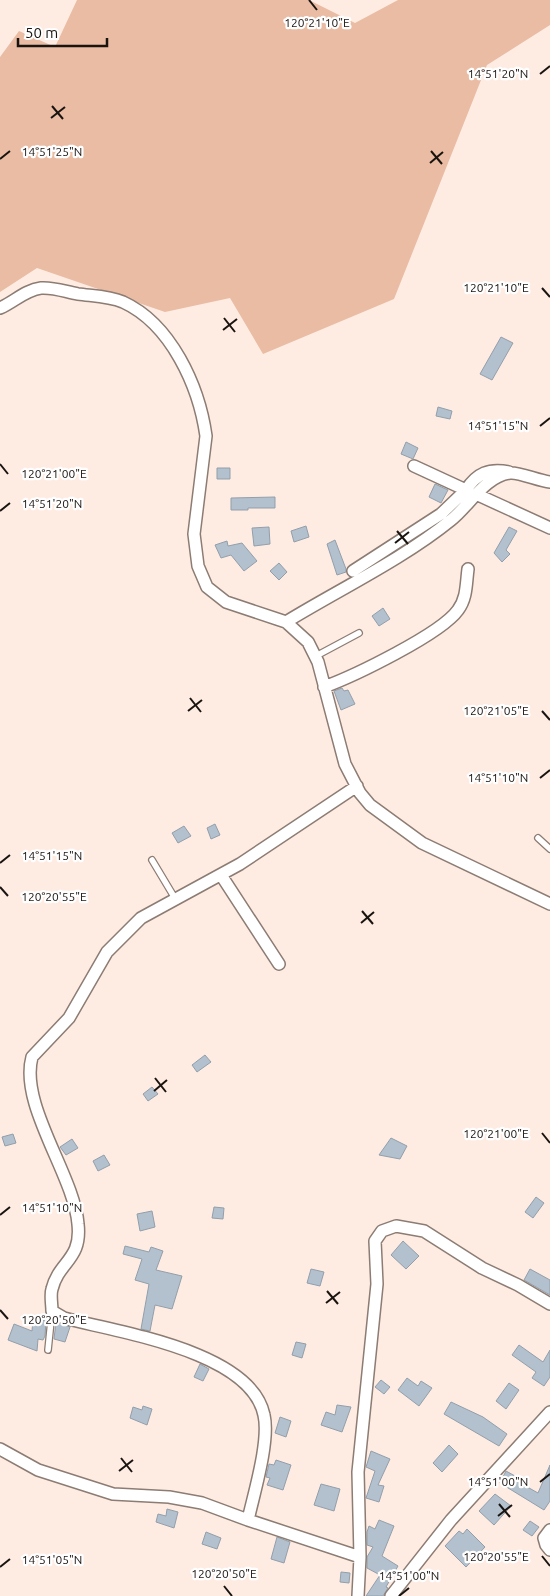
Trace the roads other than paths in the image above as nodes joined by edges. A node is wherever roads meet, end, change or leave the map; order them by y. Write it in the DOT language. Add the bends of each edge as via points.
graph roads {
  1 [pos="0,308"];
  2 [pos="414,466"];
  3 [pos="511,472"];
  4 [pos="550,482"];
  5 [pos="466,490"];
  6 [pos="478,494"];
  7 [pos="550,528"];
  8 [pos="468,569"];
  9 [pos="353,570"];
  10 [pos="286,622"];
  11 [pos="359,633"];
  12 [pos="316,656"];
  13 [pos="324,687"];
  14 [pos="357,786"];
  15 [pos="538,838"];
  16 [pos="550,849"];
  17 [pos="152,860"];
  18 [pos="221,875"];
  19 [pos="176,900"];
  20 [pos="550,904"];
  21 [pos="279,964"];
  22 [pos="550,1304"];
  23 [pos="52,1311"];
  24 [pos="48,1350"];
  25 [pos="550,1412"];
  26 [pos="0,1449"];
  27 [pos="248,1520"];
  28 [pos="550,1530"];
  29 [pos="550,1550"];
  30 [pos="360,1557"];
  31 [pos="358,1596"];
  32 [pos="391,1596"];
  1 -- 10 [label="street" via="24,294 40,288 53,288 124,303 159,328 183,365 205,424 194,534 202,578 207,587 226,602"];
  2 -- 5 [label="street"];
  3 -- 4 [label="street"];
  3 -- 5 [label="street" via="488,470 473,479"];
  3 -- 6 [label="street" via="492,481"];
  5 -- 9 [label="street" via="441,514"];
  6 -- 7 [label="street"];
  6 -- 10 [label="street" via="455,518 431,536"];
  8 -- 13 [label="street" via="464,600 444,624 363,671"];
  10 -- 12 [label="street" via="301,634"];
  11 -- 12 [label="lane"];
  12 -- 13 [label="street"];
  13 -- 14 [label="street" via="339,746"];
  14 -- 18 [label="street"];
  14 -- 20 [label="street" via="370,805 412,837"];
  15 -- 16 [label="lane"];
  17 -- 19 [label="lane"];
  18 -- 19 [label="street"];
  18 -- 21 [label="street"];
  19 -- 23 [label="street" via="141,918 120,936 97,967 70,1018 32,1057 30,1066 36,1104 78,1223 76,1251 57,1277 52,1290"];
  22 -- 30 [label="street" via="482,1268 424,1231 396,1226 382,1231 375,1241 377,1284 358,1472"];
  23 -- 24 [label="lane"];
  23 -- 27 [label="street" via="64,1318 178,1347 220,1364 241,1380 259,1401 266,1426"];
  25 -- 32 [label="street" via="451,1520"];
  26 -- 27 [label="street" via="38,1470 113,1494 202,1504"];
  27 -- 30 [label="street"];
  28 -- 29 [label="street" via="544,1538"];
  30 -- 31 [label="street"];
}
